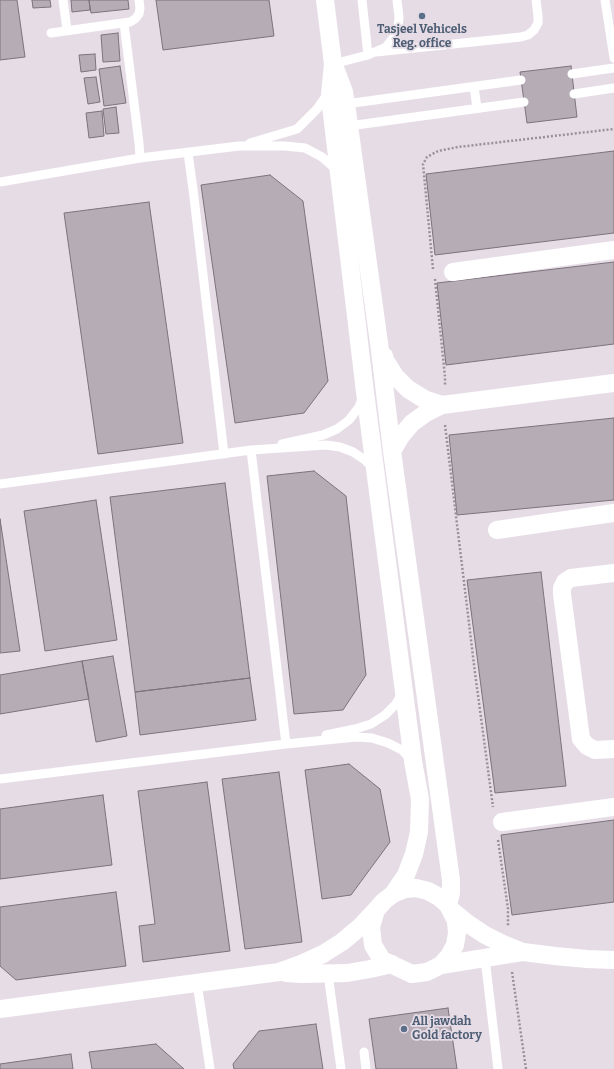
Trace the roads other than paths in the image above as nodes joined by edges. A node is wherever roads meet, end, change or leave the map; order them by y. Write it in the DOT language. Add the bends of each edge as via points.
graph roads {
  1 [pos="62,0"];
  2 [pos="139,0"];
  3 [pos="324,0"];
  4 [pos="362,0"];
  5 [pos="397,0"];
  6 [pos="536,0"];
  7 [pos="605,0"];
  8 [pos="124,22"];
  9 [pos="66,30"];
  10 [pos="51,32"];
  11 [pos="372,53"];
  12 [pos="614,58"];
  13 [pos="333,64"];
  14 [pos="614,68"];
  15 [pos="572,74"];
  16 [pos="521,80"];
  17 [pos="474,86"];
  18 [pos="614,88"];
  19 [pos="331,89"];
  20 [pos="574,94"];
  21 [pos="524,102"];
  22 [pos="346,104"];
  23 [pos="477,108"];
  24 [pos="349,126"];
  25 [pos="239,146"];
  26 [pos="188,153"];
  27 [pos="140,158"];
  28 [pos="339,172"];
  29 [pos="0,182"];
  30 [pos="614,250"];
  31 [pos="453,272"];
  32 [pos="379,343"];
  33 [pos="614,383"];
  34 [pos="365,392"];
  35 [pos="442,405"];
  36 [pos="251,450"];
  37 [pos="392,451"];
  38 [pos="224,454"];
  39 [pos="375,470"];
  40 [pos="0,484"];
  41 [pos="614,514"];
  42 [pos="496,530"];
  43 [pos="614,573"];
  44 [pos="404,690"];
  45 [pos="286,744"];
  46 [pos="614,748"];
  47 [pos="413,761"];
  48 [pos="0,779"];
  49 [pos="614,808"];
  50 [pos="502,822"];
  51 [pos="393,894"];
  52 [pos="449,907"];
  53 [pos="376,910"];
  54 [pos="523,952"];
  55 [pos="485,958"];
  56 [pos="614,960"];
  57 [pos="392,964"];
  58 [pos="441,965"];
  59 [pos="279,972"];
  60 [pos="328,974"];
  61 [pos="197,983"];
  62 [pos="0,1009"];
  63 [pos="364,1052"];
  64 [pos="210,1069"];
  65 [pos="340,1069"];
  66 [pos="366,1069"];
  67 [pos="498,1069"];
  1 -- 9 [label="lane"];
  2 -- 8 [label="lane" via="139,14 130,22"];
  3 -- 13 [label="street"];
  4 -- 11 [label="lane"];
  5 -- 11 [label="lane" via="398,28 386,47"];
  6 -- 11 [label="lane" via="538,24 528,35"];
  7 -- 12 [label="lane"];
  8 -- 9 [label="lane"];
  8 -- 27 [label="lane"];
  9 -- 10 [label="lane"];
  11 -- 13 [label="lane"];
  13 -- 19 [label="street"];
  13 -- 22 [label="street"];
  14 -- 15 [label="lane"];
  16 -- 17 [label="lane"];
  17 -- 22 [label="lane"];
  17 -- 23 [label="lane"];
  18 -- 20 [label="lane"];
  19 -- 25 [label="lane" via="317,109 297,129"];
  19 -- 28 [label="street"];
  21 -- 23 [label="lane"];
  22 -- 24 [label="street"];
  23 -- 24 [label="lane"];
  24 -- 32 [label="street"];
  25 -- 26 [label="lane"];
  25 -- 28 [label="lane" via="305,148 322,157"];
  26 -- 27 [label="lane"];
  26 -- 38 [label="lane"];
  27 -- 29 [label="lane"];
  28 -- 34 [label="street"];
  30 -- 31 [label="street"];
  32 -- 35 [label="street" via="385,360 395,376 408,389 424,399"];
  32 -- 37 [label="street"];
  33 -- 35 [label="street"];
  34 -- 36 [label="lane" via="350,420 337,429 323,435"];
  34 -- 39 [label="street"];
  35 -- 37 [label="street" via="426,412 412,423"];
  36 -- 38 [label="lane"];
  36 -- 39 [label="lane" via="326,445 340,447 353,452"];
  36 -- 45 [label="lane"];
  37 -- 52 [label="street" via="451,880"];
  38 -- 40 [label="lane"];
  39 -- 44 [label="street"];
  41 -- 42 [label="street"];
  43 -- 46 [label="street" via="571,578 562,588 582,739 587,746 595,750"];
  44 -- 45 [label="lane" via="396,704 371,724"];
  44 -- 47 [label="street"];
  45 -- 47 [label="lane" via="372,738 402,750"];
  45 -- 48 [label="lane"];
  47 -- 51 [label="street" via="420,799 419,832 409,868"];
  49 -- 50 [label="street"];
  51 -- 52 [label="street" via="416,888 434,894"];
  51 -- 53 [label="street"];
  52 -- 54 [label="street" via="485,934"];
  52 -- 58 [label="street" via="456,921 457,933 455,945"];
  53 -- 57 [label="street" via="371,927 373,944 382,960"];
  53 -- 59 [label="street" via="336,946"];
  54 -- 55 [label="street"];
  54 -- 56 [label="street"];
  55 -- 58 [label="street"];
  55 -- 67 [label="lane"];
  57 -- 58 [label="street" via="412,974 427,972"];
  57 -- 60 [label="street"];
  59 -- 60 [label="street"];
  59 -- 61 [label="street"];
  60 -- 65 [label="lane"];
  61 -- 62 [label="street"];
  61 -- 64 [label="lane"];
  63 -- 66 [label="lane"];
}
